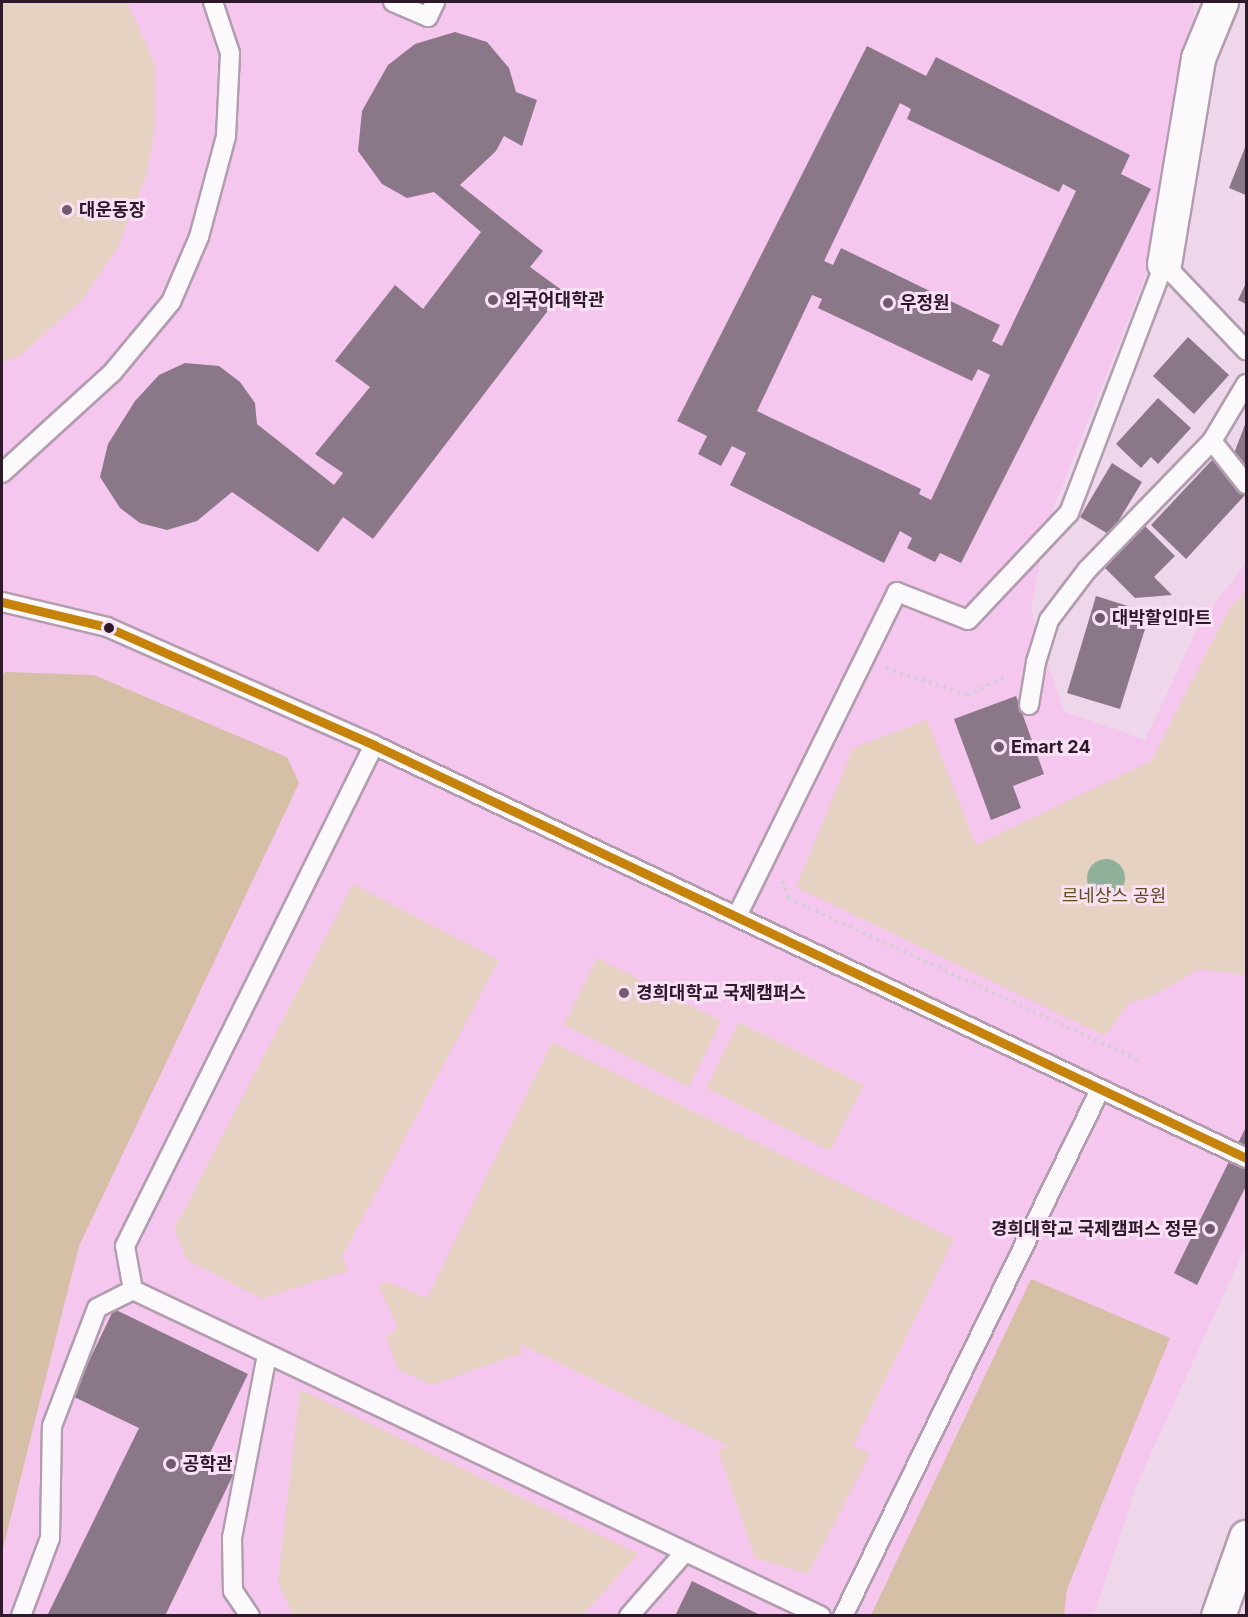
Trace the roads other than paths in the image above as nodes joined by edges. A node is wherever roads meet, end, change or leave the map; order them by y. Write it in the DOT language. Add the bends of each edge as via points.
graph roads {
  1 [pos="213,2"];
  2 [pos="393,2"];
  3 [pos="435,2"];
  4 [pos="1221,2"];
  5 [pos="1164,264"];
  6 [pos="1246,350"];
  7 [pos="1246,384"];
  8 [pos="1212,441"];
  9 [pos="2,473"];
  10 [pos="1246,484"];
  11 [pos="2,602"];
  12 [pos="1029,705"];
  13 [pos="374,745"];
  14 [pos="737,916"];
  15 [pos="1100,1090"];
  16 [pos="1246,1158"];
  17 [pos="133,1290"];
  18 [pos="267,1355"];
  19 [pos="1246,1537"];
  20 [pos="685,1552"];
  21 [pos="21,1616"];
  22 [pos="250,1616"];
  23 [pos="629,1616"];
  24 [pos="821,1616"];
  25 [pos="843,1616"];
  26 [pos="1218,1616"];
  1 -- 9 [label="lane" via="230,54 226,136 198,237 171,302 112,373"];
  2 -- 3 [label="lane" via="428,17"];
  4 -- 5 [label="street" via="1198,58"];
  5 -- 6 [label="lane"];
  5 -- 14 [label="lane" via="1069,513 968,620 897,592"];
  7 -- 8 [label="lane"];
  8 -- 10 [label="lane"];
  8 -- 12 [label="lane" via="1087,570 1049,620 1036,662"];
  11 -- 13 [label="lane" via="107,627"];
  13 -- 14 [label="lane"];
  13 -- 17 [label="lane" via="125,1246"];
  14 -- 15 [label="lane"];
  15 -- 16 [label="lane"];
  15 -- 25 [label="lane"];
  17 -- 18 [label="lane"];
  17 -- 21 [label="lane" via="97,1308 52,1426 50,1538"];
  18 -- 20 [label="lane"];
  18 -- 22 [label="lane" via="232,1538 233,1591"];
  19 -- 26 [label="street"];
  20 -- 23 [label="lane"];
  20 -- 24 [label="lane"];
}
